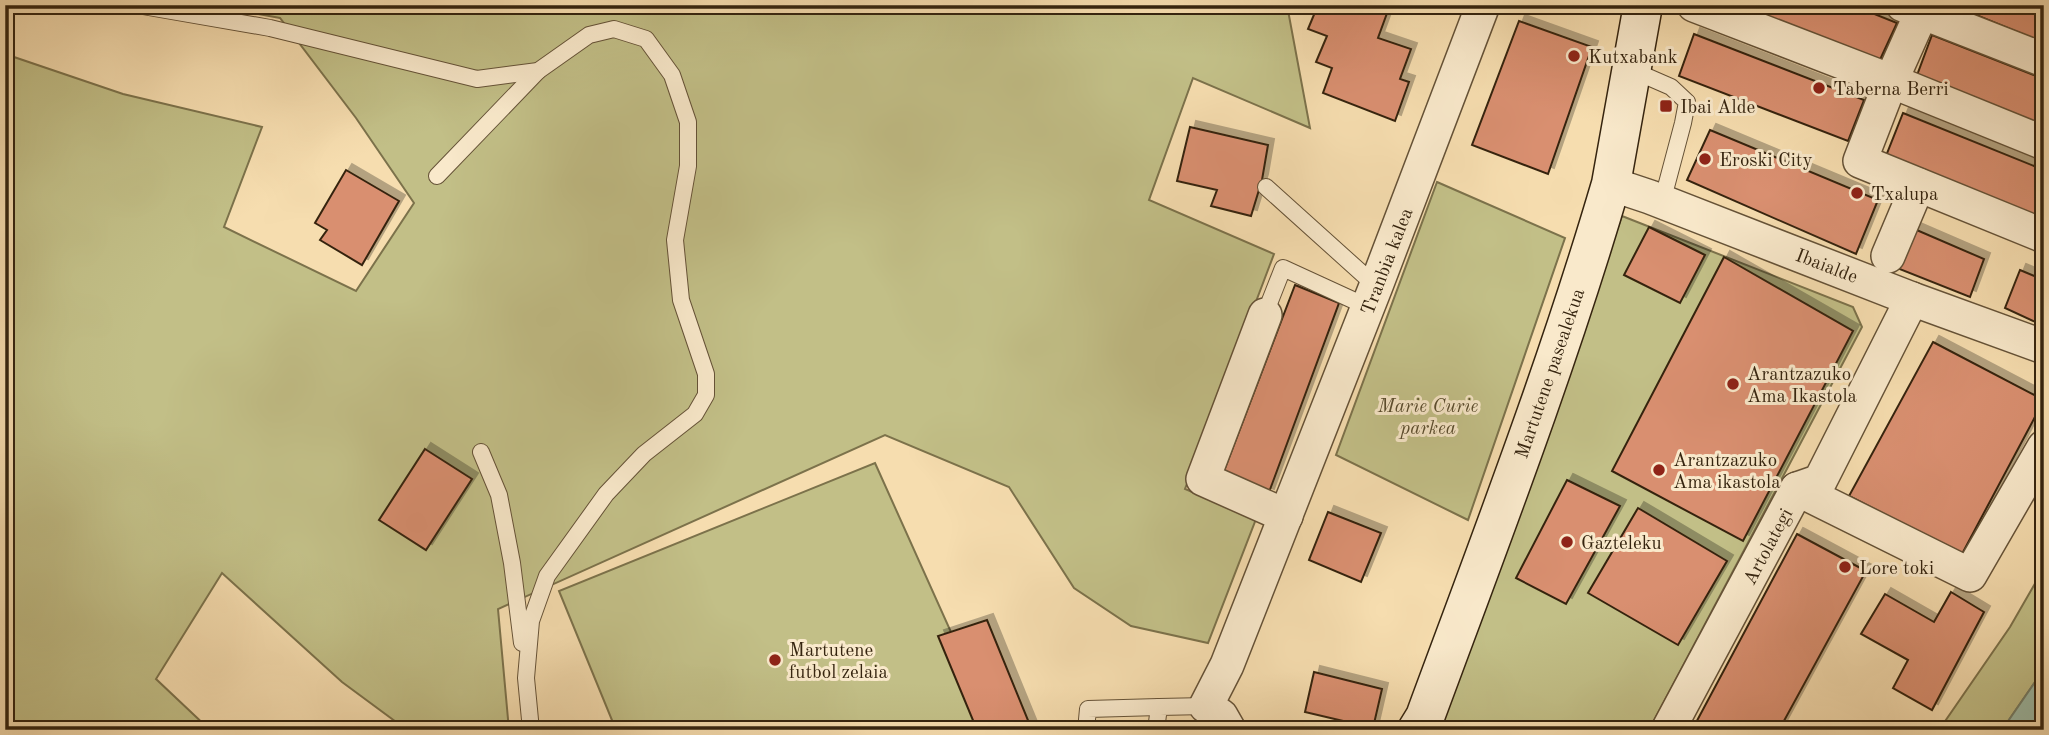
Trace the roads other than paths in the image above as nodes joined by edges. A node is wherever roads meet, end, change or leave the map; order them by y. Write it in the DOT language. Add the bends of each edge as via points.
graph roads {
  1 [pos="137,5"];
  2 [pos="1483,5"];
  3 [pos="1643,5"];
  4 [pos="1694,5"];
  5 [pos="1917,8"];
  6 [pos="2044,60"];
  7 [pos="1632,70"];
  8 [pos="538,71"];
  9 [pos="1891,81"];
  10 [pos="2044,144"];
  11 [pos="437,176"];
  12 [pos="1611,184"];
  13 [pos="1917,184"];
  14 [pos="1266,187"];
  15 [pos="1662,202"];
  16 [pos="2044,236"];
  17 [pos="1888,256"];
  18 [pos="1372,297"];
  19 [pos="1912,299"];
  20 [pos="1268,308"];
  21 [pos="2044,346"];
  22 [pos="2044,447"];
  23 [pos="481,452"];
  24 [pos="1797,489"];
  25 [pos="1286,516"];
  26 [pos="526,678"];
  27 [pos="1206,706"];
  28 [pos="1159,707"];
  29 [pos="531,730"];
  30 [pos="1086,730"];
  31 [pos="1156,730"];
  32 [pos="1229,730"];
  33 [pos="1417,730"];
  34 [pos="1668,730"];
  1 -- 8 [label="lane" via="270,28 477,79"];
  2 -- 18 [label="street, Tranbia kalea"];
  3 -- 7 [label="main road, Martutene pasealekua"];
  4 -- 9 [label="street"];
  5 -- 6 [label="street"];
  5 -- 9 [label="street"];
  7 -- 12 [label="main road, Martutene pasealekua"];
  7 -- 15 [label="lane" via="1671,87 1687,102"];
  8 -- 11 [label="lane"];
  8 -- 26 [label="lane" via="589,35 614,29 646,39 672,75 688,122 688,166 676,240 681,300 706,374 706,394 695,414 644,454 606,494 547,576 531,621"];
  9 -- 10 [label="street"];
  9 -- 13 [label="street" via="1860,161"];
  12 -- 15 [label="street, Ibaialde"];
  12 -- 33 [label="main road, Martutene pasealekua" via="1502,507"];
  13 -- 16 [label="street"];
  13 -- 17 [label="street"];
  14 -- 18 [label="lane"];
  15 -- 19 [label="street, Ibaialde"];
  18 -- 20 [label="lane" via="1283,268"];
  18 -- 25 [label="street, Tranbia kalea"];
  19 -- 21 [label="street, Ibaialde"];
  19 -- 24 [label="street, Artolategi" via="1820,481"];
  20 -- 25 [label="street" via="1203,480"];
  22 -- 24 [label="street" via="1970,575"];
  23 -- 26 [label="lane" via="499,495 510,549"];
  24 -- 34 [label="street, Artolategi"];
  25 -- 27 [label="street, Tranbia kalea"];
  26 -- 29 [label="lane"];
  27 -- 28 [label="lane"];
  27 -- 32 [label="street" via="1221,716"];
  28 -- 30 [label="lane" via="1088,709"];
  28 -- 31 [label="lane"];
}
